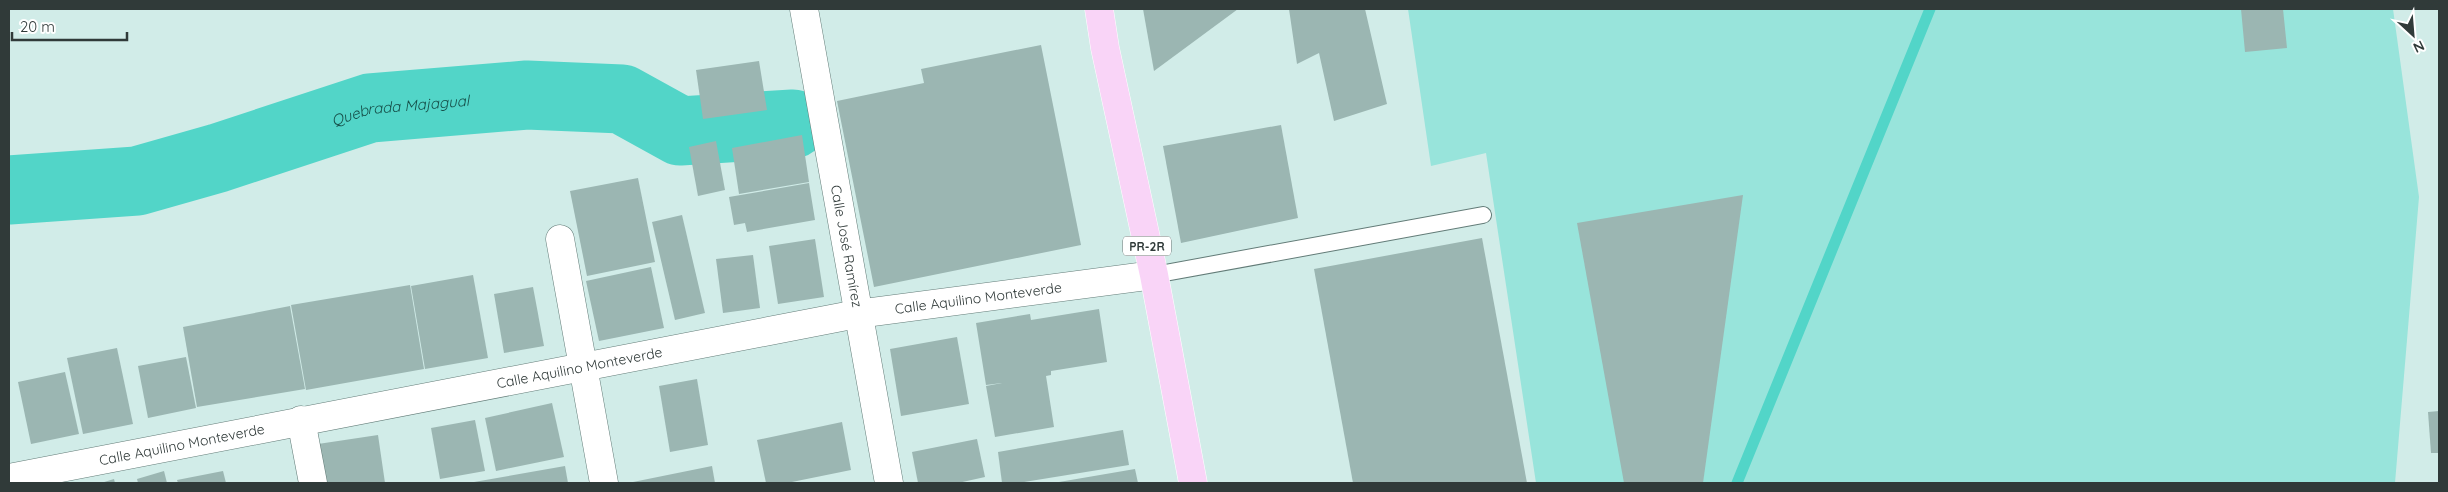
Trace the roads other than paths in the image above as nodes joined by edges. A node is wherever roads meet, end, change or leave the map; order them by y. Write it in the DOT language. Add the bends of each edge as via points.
graph roads {
  1 [pos="804,9"];
  2 [pos="1099,9"];
  3 [pos="1483,215"];
  4 [pos="560,239"];
  5 [pos="1154,275"];
  6 [pos="857,314"];
  7 [pos="582,366"];
  8 [pos="301,420"];
  9 [pos="18,479"];
  10 [pos="313,483"];
  11 [pos="604,483"];
  12 [pos="889,483"];
  13 [pos="1193,483"];
  1 -- 6 [label="street, Calle José Ramírez"];
  2 -- 5 [label="main road, PR-2R"];
  3 -- 5 [label="lane"];
  4 -- 7 [label="street"];
  5 -- 6 [label="street, Calle Aquilino Monteverde"];
  5 -- 13 [label="main road, PR-2R"];
  6 -- 7 [label="street, Calle Aquilino Monteverde"];
  6 -- 12 [label="street, Calle José Ramírez"];
  7 -- 8 [label="street, Calle Aquilino Monteverde"];
  7 -- 11 [label="street"];
  8 -- 9 [label="street, Calle Aquilino Monteverde"];
  8 -- 10 [label="street"];
}
